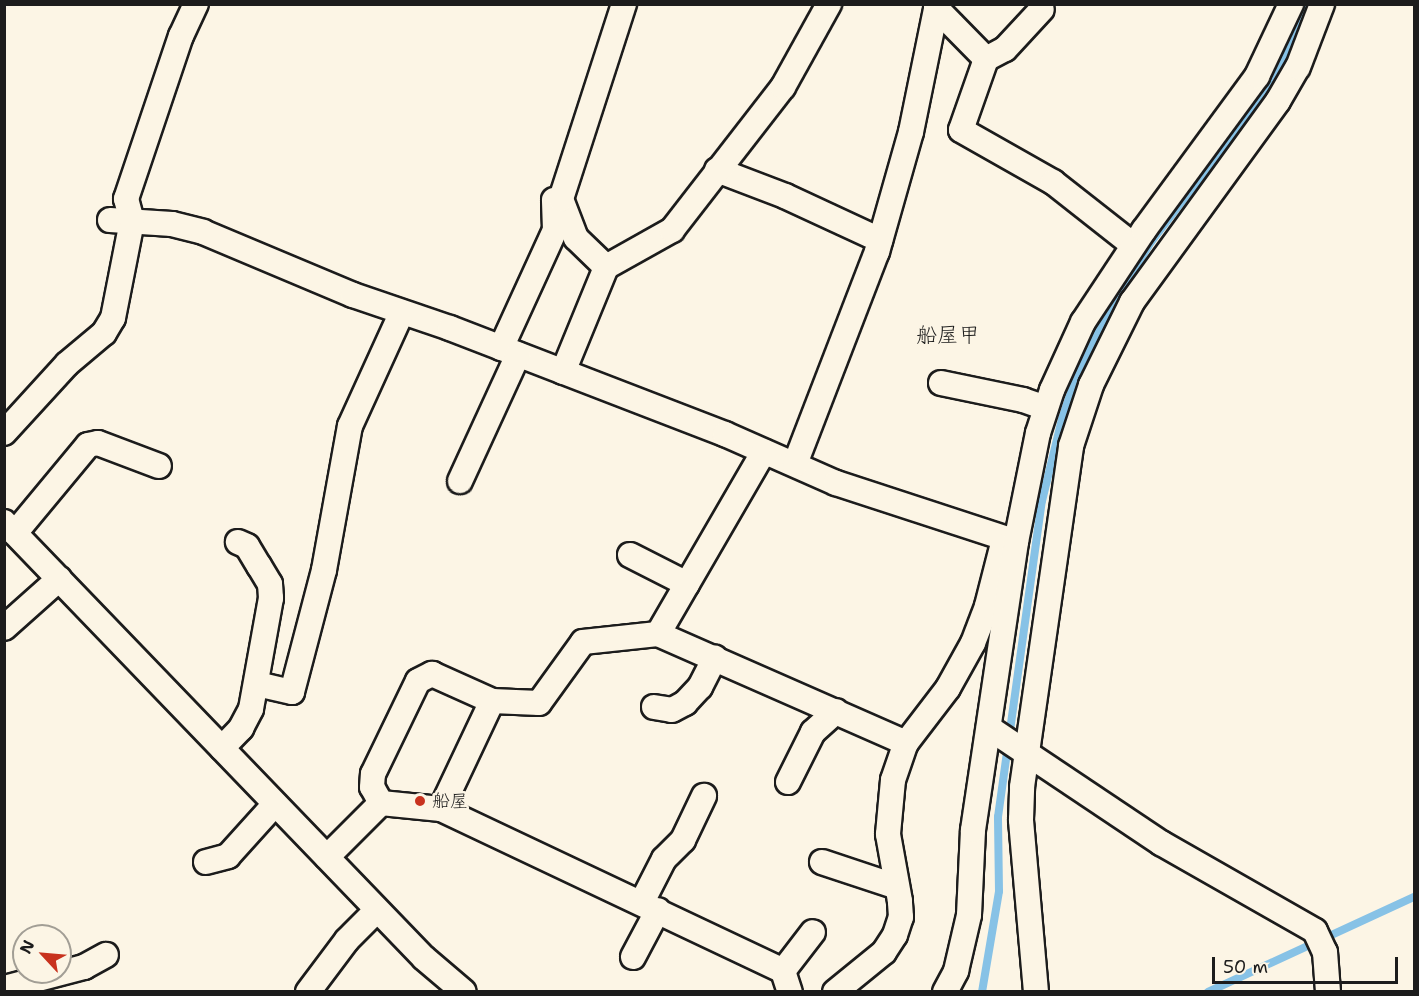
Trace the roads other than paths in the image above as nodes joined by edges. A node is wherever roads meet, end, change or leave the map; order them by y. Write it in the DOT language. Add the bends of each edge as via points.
graph roads {
  1 [pos="196,4"];
  2 [pos="624,4"];
  3 [pos="829,4"];
  4 [pos="1291,4"];
  5 [pos="1322,4"];
  6 [pos="937,6"];
  7 [pos="1042,9"];
  8 [pos="986,59"];
  9 [pos="717,170"];
  10 [pos="565,182"];
  11 [pos="121,220"];
  12 [pos="880,240"];
  13 [pos="1134,245"];
  14 [pos="606,267"];
  15 [pos="402,312"];
  16 [pos="510,351"];
  17 [pos="563,372"];
  18 [pos="941,384"];
  19 [pos="1046,408"];
  20 [pos="4,433"];
  21 [pos="764,451"];
  22 [pos="795,464"];
  23 [pos="159,466"];
  24 [pos="460,481"];
  25 [pos="10,528"];
  26 [pos="1010,540"];
  27 [pos="238,542"];
  28 [pos="630,555"];
  29 [pos="59,579"];
  30 [pos="687,584"];
  31 [pos="4,628"];
  32 [pos="658,634"];
  33 [pos="715,658"];
  34 [pos="257,684"];
  35 [pos="492,701"];
  36 [pos="654,707"];
  37 [pos="836,711"];
  38 [pos="992,730"];
  39 [pos="906,743"];
  40 [pos="222,748"];
  41 [pos="1023,749"];
  42 [pos="788,782"];
  43 [pos="704,796"];
  44 [pos="381,803"];
  45 [pos="275,804"];
  46 [pos="441,809"];
  47 [pos="327,857"];
  48 [pos="206,862"];
  49 [pos="822,862"];
  50 [pos="897,887"];
  51 [pos="650,906"];
  52 [pos="377,910"];
  53 [pos="813,932"];
  54 [pos="106,956"];
  55 [pos="633,957"];
  56 [pos="786,981"];
  57 [pos="4,988"];
  58 [pos="308,992"];
  59 [pos="464,992"];
  60 [pos="835,992"];
  61 [pos="945,992"];
  62 [pos="1036,992"];
  63 [pos="1328,992"];
  1 -- 11 [label="street" via="181,36"];
  2 -- 10 [label="street"];
  3 -- 9 [label="street" via="783,87"];
  4 -- 13 [label="street" via="1257,76"];
  5 -- 41 [label="street" via="1298,67 1278,101 1153,270 1110,342 1091,385 1071,447"];
  6 -- 8 [label="street"];
  6 -- 12 [label="street" via="911,132"];
  7 -- 8 [label="street" via="1005,49"];
  8 -- 13 [label="street" via="961,130 1053,182"];
  9 -- 12 [label="street"];
  9 -- 14 [label="street" via="672,230"];
  10 -- 14 [label="street" via="561,200 566,218 576,238"];
  10 -- 16 [label="street" via="554,201 555,230"];
  11 -- 15 [label="street" via="203,232"];
  11 -- 20 [label="street" via="113,318 104,333 67,364"];
  12 -- 22 [label="street"];
  13 -- 19 [label="street" via="1083,322"];
  14 -- 17 [label="street"];
  15 -- 16 [label="street"];
  15 -- 34 [label="street" via="350,426 324,570 292,692"];
  16 -- 17 [label="street"];
  16 -- 24 [label="street"];
  17 -- 21 [label="street"];
  18 -- 19 [label="street"];
  19 -- 26 [label="street"];
  21 -- 22 [label="street"];
  21 -- 30 [label="street"];
  22 -- 26 [label="street" via="836,483"];
  23 -- 25 [label="street" via="98,443 88,446"];
  25 -- 29 [label="street"];
  26 -- 38 [label="street"];
  26 -- 39 [label="street" via="973,643 948,688"];
  27 -- 34 [label="street" via="247,546 270,585"];
  28 -- 30 [label="street"];
  29 -- 31 [label="street"];
  29 -- 40 [label="street"];
  30 -- 32 [label="street"];
  32 -- 33 [label="street"];
  32 -- 35 [label="street" via="583,642 539,703"];
  33 -- 36 [label="street" via="700,687 685,703 672,710"];
  33 -- 37 [label="street"];
  34 -- 40 [label="street" via="246,718"];
  35 -- 44 [label="street" via="432,674 418,681 373,774 372,787"];
  35 -- 46 [label="street"];
  37 -- 39 [label="street"];
  37 -- 42 [label="street" via="813,732"];
  38 -- 41 [label="street"];
  38 -- 61 [label="street" via="973,830 972,898 962,949"];
  39 -- 50 [label="street" via="893,780 887,815"];
  40 -- 45 [label="street"];
  41 -- 62 [label="street" via="1021,820"];
  41 -- 63 [label="street" via="1161,843 1315,931 1325,952"];
  43 -- 51 [label="street" via="683,840 664,859"];
  44 -- 46 [label="street"];
  44 -- 47 [label="street"];
  45 -- 47 [label="street"];
  45 -- 48 [label="street" via="228,856"];
  46 -- 51 [label="street"];
  47 -- 52 [label="street"];
  49 -- 50 [label="street"];
  50 -- 60 [label="street" via="901,917 895,935 884,952"];
  51 -- 55 [label="street"];
  51 -- 56 [label="street"];
  52 -- 58 [label="street" via="347,940"];
  52 -- 59 [label="street"];
  53 -- 56 [label="street"];
  54 -- 57 [label="street" via="84,967"];
}
